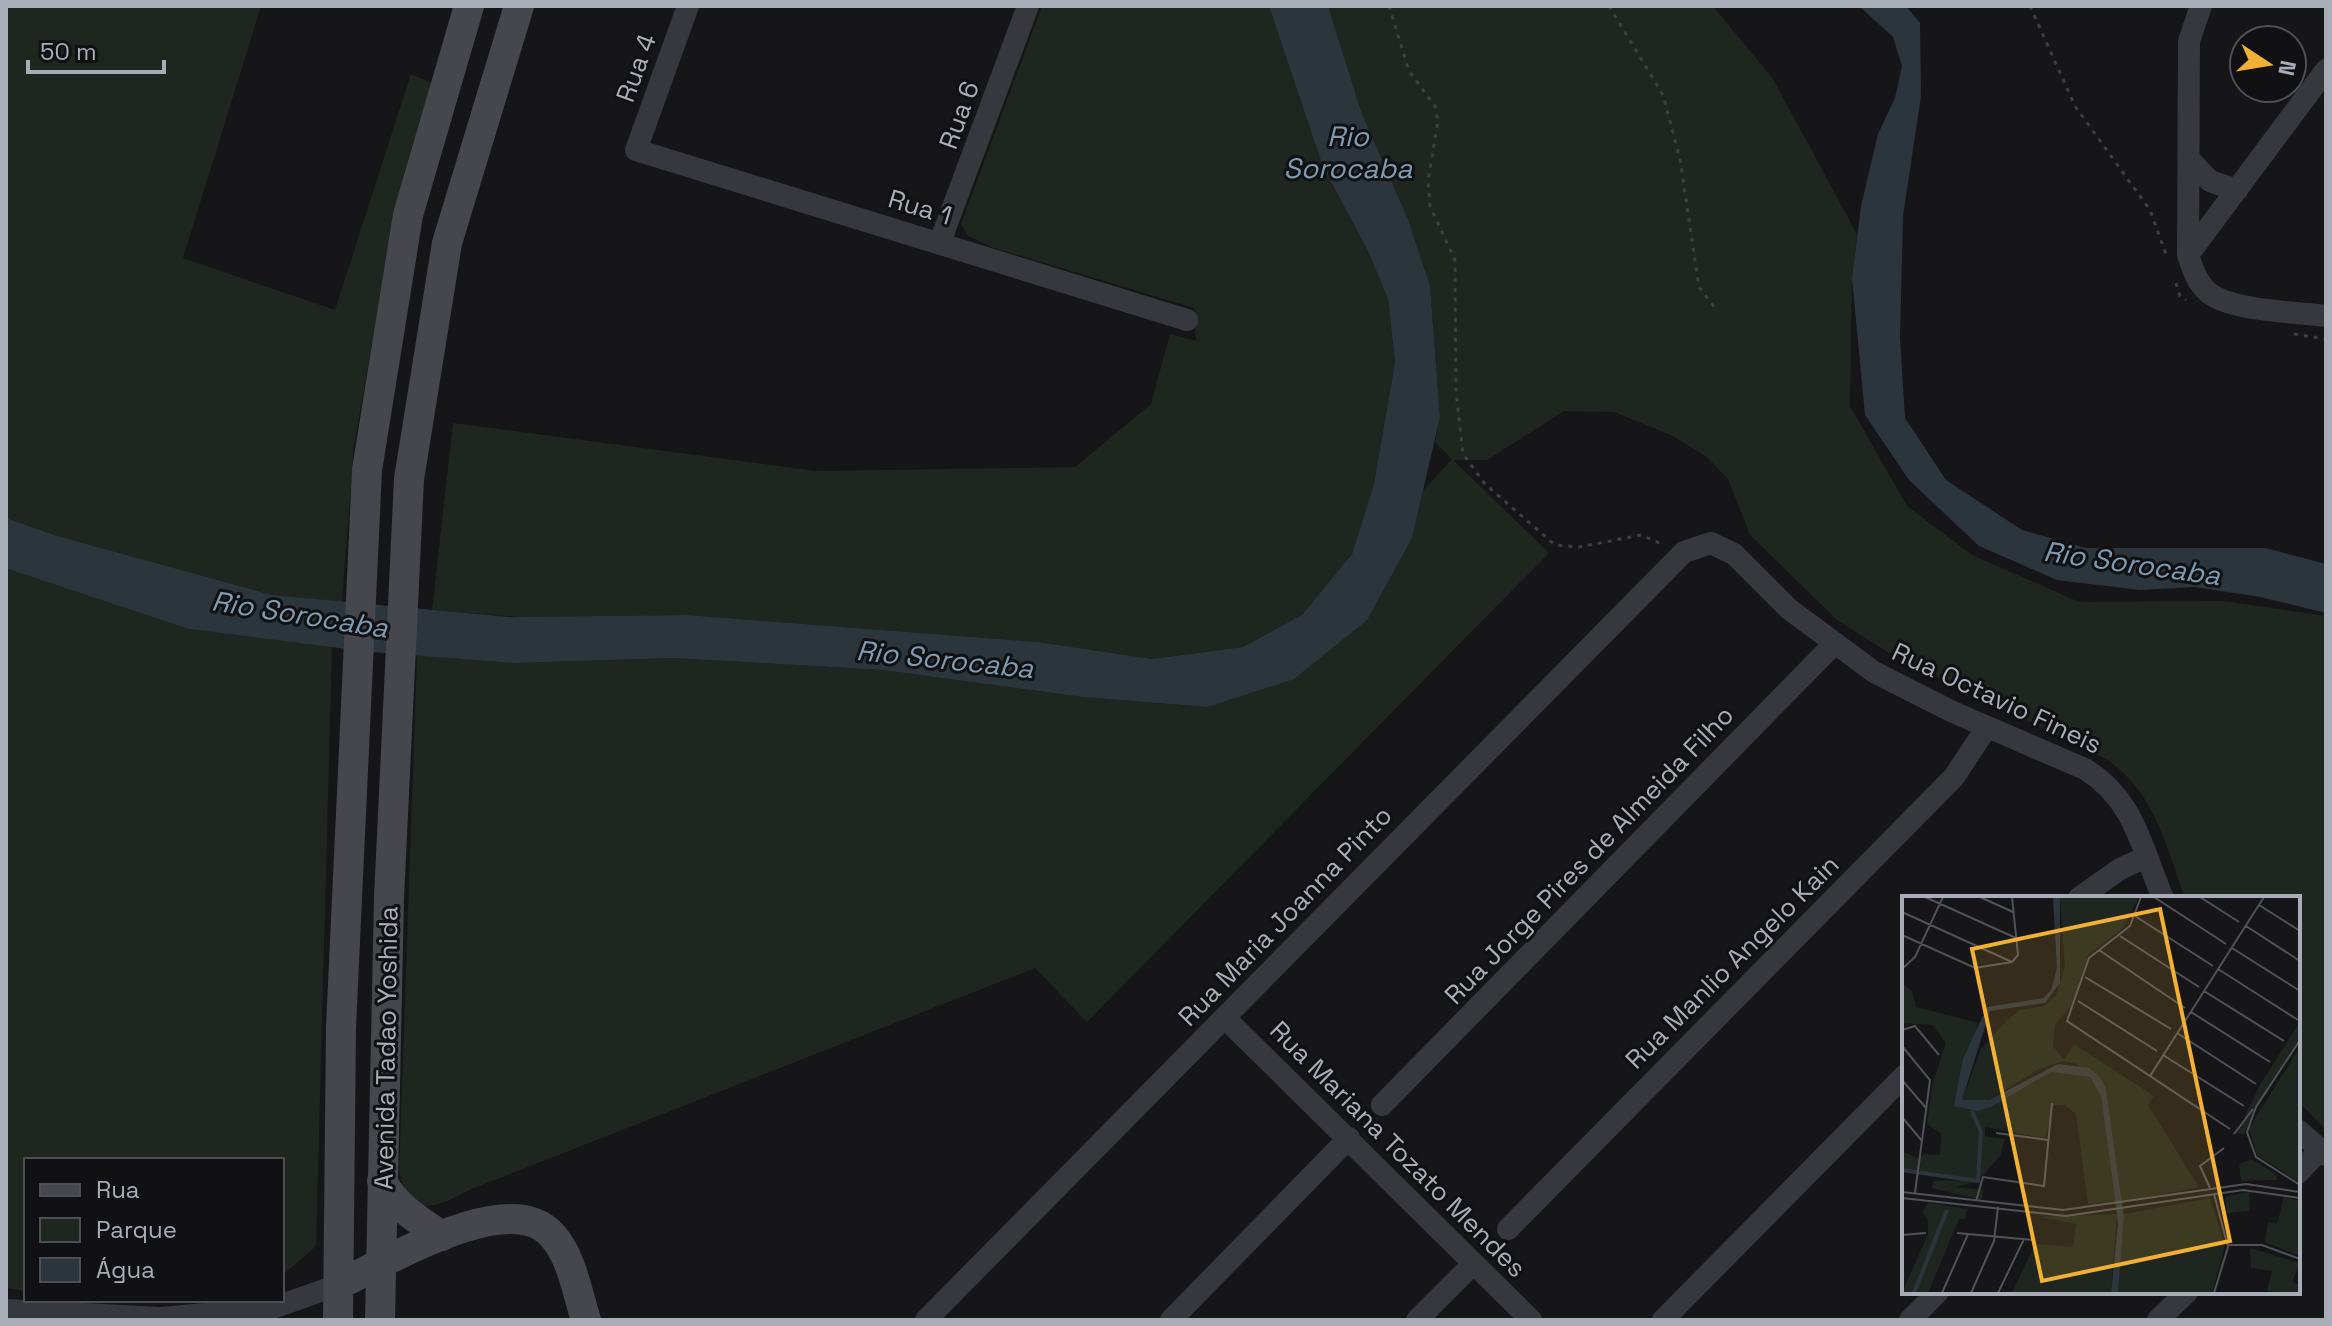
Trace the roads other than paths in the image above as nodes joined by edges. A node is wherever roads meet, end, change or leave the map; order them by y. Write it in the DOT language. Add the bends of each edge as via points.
graph roads {
  1 [pos="469,6"];
  2 [pos="519,6"];
  3 [pos="688,6"];
  4 [pos="1028,6"];
  5 [pos="2201,6"];
  6 [pos="2326,70"];
  7 [pos="636,150"];
  8 [pos="2190,160"];
  9 [pos="2237,190"];
  10 [pos="940,242"];
  11 [pos="2178,257"];
  12 [pos="2326,316"];
  13 [pos="1187,320"];
  14 [pos="1673,548"];
  15 [pos="1835,643"];
  16 [pos="1987,727"];
  17 [pos="2146,857"];
  18 [pos="2082,896"];
  19 [pos="2162,896"];
  20 [pos="1225,1018"];
  21 [pos="1902,1078"];
  22 [pos="1382,1105"];
  23 [pos="2300,1132"];
  24 [pos="1349,1138"];
  25 [pos="2323,1153"];
  26 [pos="2300,1171"];
  27 [pos="382,1181"];
  28 [pos="1508,1229"];
  29 [pos="442,1236"];
  30 [pos="382,1262"];
  31 [pos="1473,1264"];
  32 [pos="338,1285"];
  33 [pos="1936,1294"];
  34 [pos="2185,1294"];
  35 [pos="6,1310"];
  36 [pos="338,1320"];
  37 [pos="380,1320"];
  38 [pos="586,1320"];
  39 [pos="926,1320"];
  40 [pos="1171,1320"];
  41 [pos="1417,1320"];
  42 [pos="1531,1320"];
  43 [pos="1663,1320"];
  44 [pos="1910,1320"];
  45 [pos="2158,1320"];
  1 -- 32 [label="main road, Avenida Tadao Yoshida" via="400,253 367,470 341,1027"];
  2 -- 27 [label="main road, Avenida Tadao Yoshida" via="445,256 409,479 393,776"];
  3 -- 7 [label="street, Rua 4"];
  4 -- 10 [label="street, Rua 6"];
  5 -- 8 [label="street" via="2189,41"];
  6 -- 9 [label="street"];
  7 -- 10 [label="street, Rua 1"];
  8 -- 9 [label="street" via="2210,181"];
  8 -- 11 [label="street"];
  9 -- 11 [label="street"];
  10 -- 13 [label="street, Rua 1"];
  11 -- 12 [label="street" via="2210,294 2230,302"];
  14 -- 15 [label="street, Rua Octavio Fineis" via="1711,543 1734,554 1789,609"];
  14 -- 20 [label="street, Rua Maria Joanna Pinto"];
  15 -- 16 [label="street, Rua Octavio Fineis" via="1874,672"];
  15 -- 22 [label="street, Rua Jorge Pires de Almeida Filho"];
  16 -- 17 [label="street, Rua Octavio Fineis" via="2105,781 2132,816"];
  16 -- 28 [label="street, Rua Manlio Angelo Kain" via="1954,777"];
  17 -- 18 [label="street"];
  17 -- 19 [label="street, Rua Octavio Fineis"];
  20 -- 24 [label="street, Rua Mariana Tozato Mendes"];
  20 -- 39 [label="street, Rua Maria Joanna Pinto"];
  21 -- 43 [label="street"];
  23 -- 25 [label="street"];
  24 -- 31 [label="street, Rua Mariana Tozato Mendes"];
  24 -- 40 [label="street"];
  25 -- 26 [label="street"];
  27 -- 29 [label="main road" via="408,1214"];
  27 -- 30 [label="main road, Avenida Tadao Yoshida"];
  29 -- 30 [label="main road"];
  29 -- 38 [label="main road" via="502,1218 519,1217 545,1228 565,1251"];
  30 -- 32 [label="main road"];
  30 -- 37 [label="main road, Avenida Tadao Yoshida"];
  31 -- 41 [label="street"];
  31 -- 42 [label="street, Rua Mariana Tozato Mendes"];
  32 -- 35 [label="street" via="273,1308 175,1317"];
  32 -- 36 [label="main road, Avenida Tadao Yoshida"];
  33 -- 44 [label="street"];
  34 -- 45 [label="street"];
}
